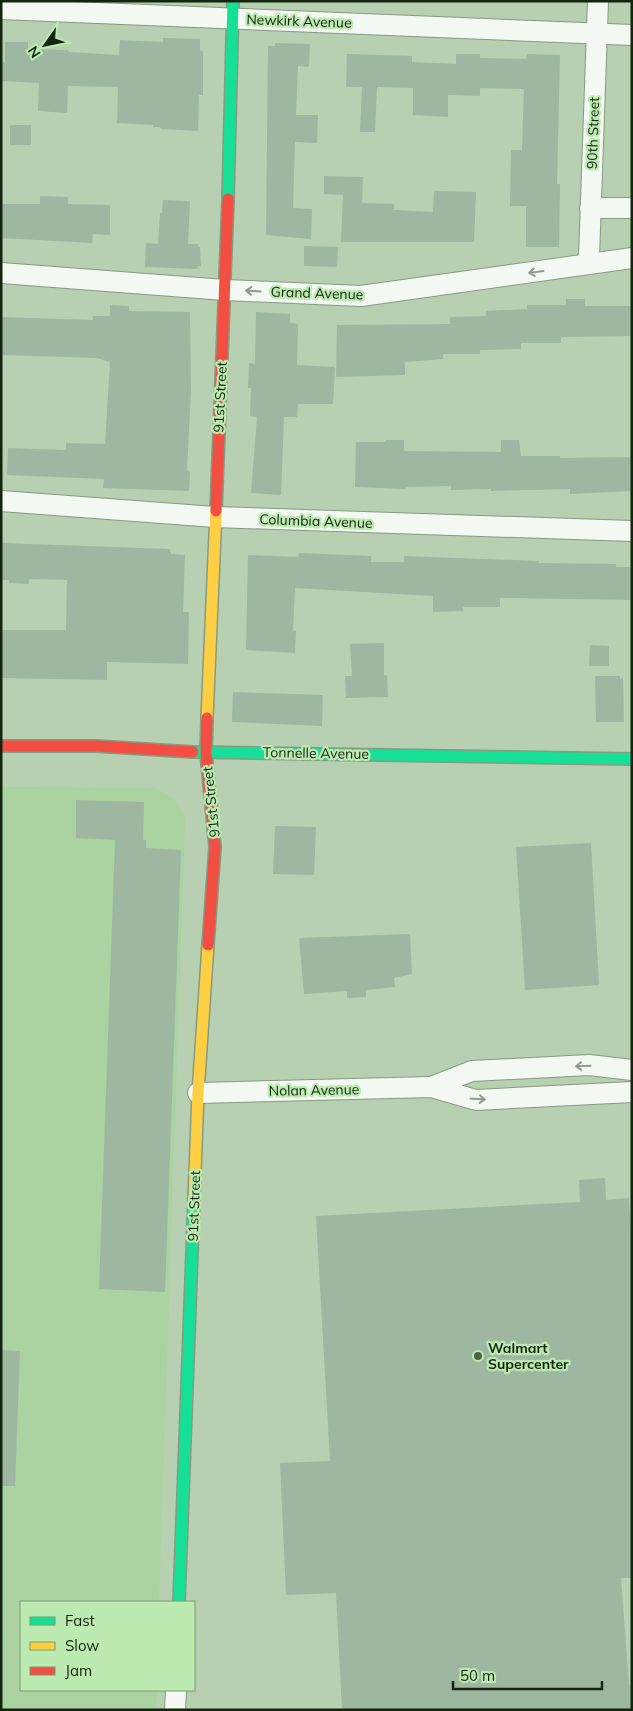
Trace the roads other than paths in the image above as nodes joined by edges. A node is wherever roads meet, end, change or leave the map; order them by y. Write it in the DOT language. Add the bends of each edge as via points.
graph roads {
  1 [pos="598,1"];
  2 [pos="1,9"];
  3 [pos="233,10"];
  4 [pos="597,33"];
  5 [pos="632,35"];
  6 [pos="590,208"];
  7 [pos="632,208"];
  8 [pos="632,258"];
  9 [pos="584,264"];
  10 [pos="1,273"];
  11 [pos="225,290"];
  12 [pos="1,501"];
  13 [pos="215,517"];
  14 [pos="632,531"];
  15 [pos="1,746"];
  16 [pos="206,752"];
  17 [pos="632,759"];
  18 [pos="632,1070"];
  19 [pos="431,1088"];
  20 [pos="632,1092"];
  21 [pos="198,1093"];
  22 [pos="179,1601"];
  23 [pos="176,1691"];
  24 [pos="175,1710"];
  1 -- 4 [label="street, 90th Street"];
  2 -- 3 [label="street, Newkirk Avenue"];
  3 -- 4 [label="street, Newkirk Avenue"];
  3 -- 11 [label="street, 91st Street"];
  4 -- 5 [label="street, Newkirk Avenue"];
  4 -- 6 [label="street, 90th Street"];
  6 -- 7 [label="street"];
  6 -- 9 [label="street, 90th Street" via="589,257"];
  8 -- 9 [label="street, Grand Avenue"];
  9 -- 11 [label="street, Grand Avenue, one-way" via="361,296"];
  10 -- 11 [label="street, Grand Avenue"];
  11 -- 13 [label="street, 91st Street"];
  12 -- 13 [label="street, Columbia Avenue"];
  13 -- 14 [label="street, Columbia Avenue"];
  13 -- 16 [label="street, 91st Street"];
  15 -- 16 [label="street, Tonnelle Avenue" via="96,746"];
  16 -- 17 [label="street, Tonnelle Avenue"];
  16 -- 21 [label="street, 91st Street" via="215,847"];
  18 -- 19 [label="street, Nolan Avenue, one-way" via="589,1065 472,1072"];
  19 -- 20 [label="street, Nolan Avenue, one-way" via="476,1100"];
  19 -- 21 [label="street, Nolan Avenue"];
  21 -- 22 [label="street, 91st Street"];
  23 -- 24 [label="street"];
}
